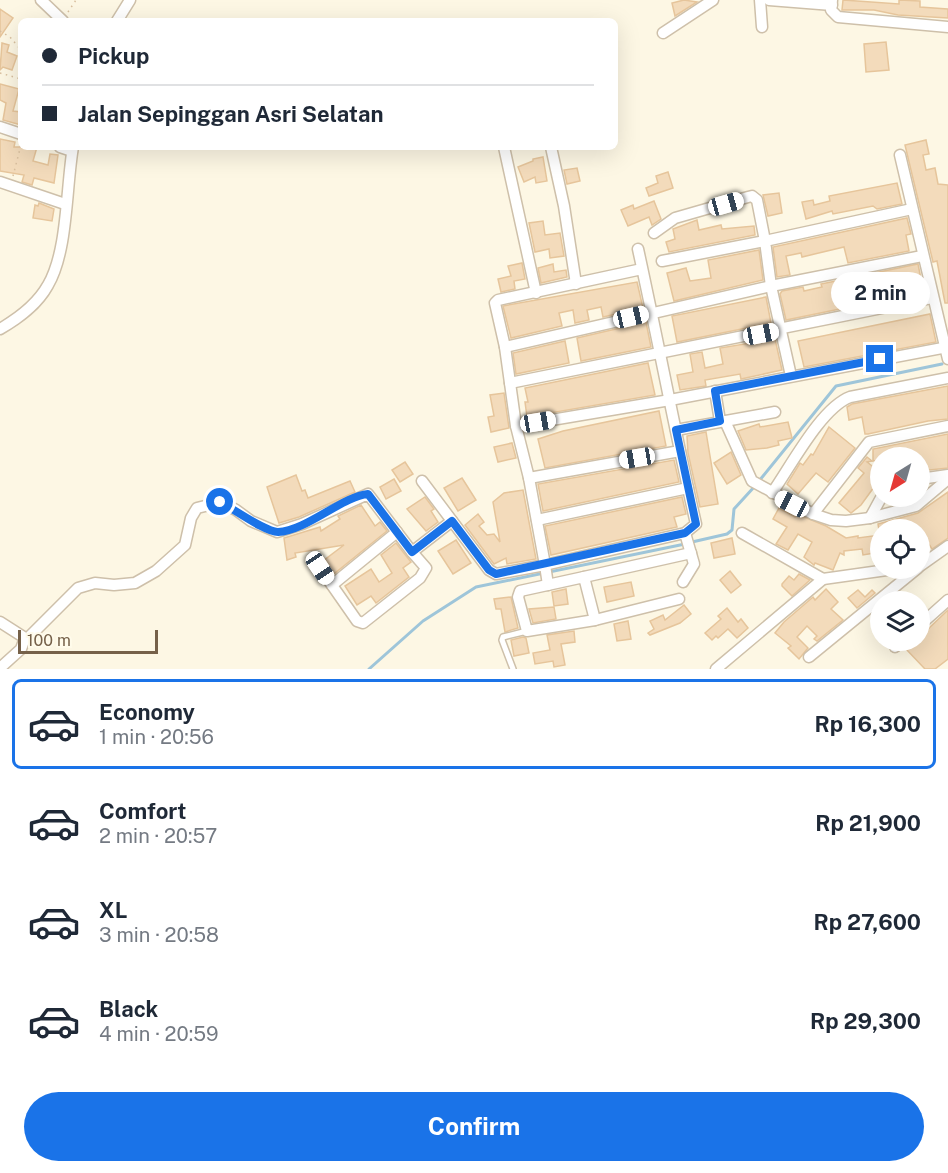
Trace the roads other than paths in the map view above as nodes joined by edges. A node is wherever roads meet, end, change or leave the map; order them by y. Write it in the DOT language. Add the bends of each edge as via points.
graph roads {
  1 [pos="41,0"];
  2 [pos="130,0"];
  3 [pos="713,0"];
  4 [pos="760,0"];
  5 [pos="769,0"];
  6 [pos="833,6"];
  7 [pos="60,18"];
  8 [pos="119,18"];
  9 [pos="762,27"];
  10 [pos="948,27"];
  11 [pos="663,33"];
  12 [pos="0,127"];
  13 [pos="18,133"];
  14 [pos="72,150"];
  15 [pos="505,150"];
  16 [pos="552,150"];
  17 [pos="900,155"];
  18 [pos="5,184"];
  19 [pos="65,204"];
  20 [pos="912,209"];
  21 [pos="654,233"];
  22 [pos="765,242"];
  23 [pos="638,249"];
  24 [pos="922,256"];
  25 [pos="662,261"];
  26 [pos="642,269"];
  27 [pos="576,284"];
  28 [pos="771,286"];
  29 [pos="536,293"];
  30 [pos="932,298"];
  31 [pos="652,312"];
  32 [pos="0,329"];
  33 [pos="781,330"];
  34 [pos="505,347"];
  35 [pos="947,349"];
  36 [pos="659,354"];
  37 [pos="948,359"];
  38 [pos="791,376"];
  39 [pos="948,378"];
  40 [pos="510,383"];
  41 [pos="715,391"];
  42 [pos="670,400"];
  43 [pos="776,412"];
  44 [pos="722,421"];
  45 [pos="516,426"];
  46 [pos="948,426"];
  47 [pos="676,430"];
  48 [pos="680,450"];
  49 [pos="948,477"];
  50 [pos="530,478"];
  51 [pos="930,478"];
  52 [pos="422,481"];
  53 [pos="688,488"];
  54 [pos="772,493"];
  55 [pos="876,507"];
  56 [pos="813,514"];
  57 [pos="870,518"];
  58 [pos="537,520"];
  59 [pos="452,521"];
  60 [pos="397,532"];
  61 [pos="685,533"];
  62 [pos="742,533"];
  63 [pos="948,546"];
  64 [pos="412,552"];
  65 [pos="691,554"];
  66 [pos="930,560"];
  67 [pos="545,566"];
  68 [pos="320,568"];
  69 [pos="870,572"];
  70 [pos="584,577"];
  71 [pos="823,579"];
  72 [pos="905,579"];
  73 [pos="683,582"];
  74 [pos="548,583"];
  75 [pos="332,585"];
  76 [pos="679,598"];
  77 [pos="948,600"];
  78 [pos="930,616"];
  79 [pos="595,620"];
  80 [pos="0,622"];
  81 [pos="527,631"];
  82 [pos="25,638"];
  83 [pos="808,657"];
  84 [pos="0,668"];
  85 [pos="513,669"];
  86 [pos="716,669"];
  1 -- 7 [label="street"];
  2 -- 8 [label="street"];
  3 -- 11 [label="street"];
  4 -- 9 [label="street"];
  5 -- 6 [label="street"];
  6 -- 10 [label="street"];
  12 -- 13 [label="street"];
  14 -- 19 [label="street"];
  15 -- 29 [label="street"];
  16 -- 27 [label="street"];
  17 -- 20 [label="street"];
  18 -- 19 [label="street"];
  19 -- 32 [label="street" via="63,236 49,284 27,310"];
  20 -- 22 [label="street"];
  20 -- 24 [label="street"];
  21 -- 22 [label="street" via="675,218 752,196 757,200"];
  22 -- 25 [label="street"];
  22 -- 28 [label="street"];
  23 -- 26 [label="street"];
  24 -- 28 [label="street"];
  24 -- 30 [label="street"];
  26 -- 27 [label="street"];
  26 -- 31 [label="street"];
  27 -- 29 [label="street"];
  28 -- 31 [label="street"];
  28 -- 33 [label="street"];
  29 -- 34 [label="street" via="495,303"];
  30 -- 33 [label="street"];
  30 -- 35 [label="street"];
  31 -- 34 [label="street"];
  31 -- 36 [label="street"];
  33 -- 36 [label="street"];
  33 -- 38 [label="street"];
  34 -- 40 [label="street"];
  35 -- 37 [label="street"];
  35 -- 38 [label="street"];
  36 -- 40 [label="street"];
  36 -- 42 [label="street"];
  38 -- 41 [label="street"];
  39 -- 54 [label="street" via="839,401"];
  40 -- 45 [label="street"];
  41 -- 42 [label="street"];
  41 -- 44 [label="street"];
  42 -- 45 [label="street"];
  42 -- 47 [label="street"];
  43 -- 44 [label="street"];
  44 -- 47 [label="street"];
  44 -- 54 [label="street" via="752,481"];
  45 -- 50 [label="street"];
  46 -- 56 [label="street" via="869,442"];
  47 -- 48 [label="street"];
  48 -- 50 [label="street"];
  48 -- 53 [label="street"];
  49 -- 51 [label="street"];
  49 -- 57 [label="street" via="916,506"];
  50 -- 58 [label="street"];
  52 -- 59 [label="street"];
  53 -- 58 [label="street"];
  53 -- 61 [label="street" via="696,524"];
  54 -- 56 [label="street"];
  55 -- 57 [label="street"];
  56 -- 57 [label="street" via="846,521"];
  58 -- 67 [label="street"];
  59 -- 64 [label="street"];
  59 -- 67 [label="street" via="496,574"];
  60 -- 64 [label="street"];
  60 -- 75 [label="street"];
  60 -- 82 [label="street" via="368,494 277,532 220,502 212,503 197,508 185,545 156,571 135,583 95,583 78,588"];
  61 -- 65 [label="street"];
  61 -- 67 [label="street"];
  62 -- 71 [label="street"];
  63 -- 66 [label="street"];
  64 -- 75 [label="street" via="426,568 424,573 363,623 357,621"];
  65 -- 70 [label="street"];
  65 -- 73 [label="street" via="693,567"];
  67 -- 74 [label="street"];
  68 -- 75 [label="street"];
  69 -- 71 [label="street"];
  70 -- 74 [label="street"];
  70 -- 79 [label="street"];
  71 -- 86 [label="street"];
  72 -- 83 [label="street"];
  74 -- 81 [label="street" via="519,593"];
  76 -- 79 [label="street"];
  77 -- 78 [label="street"];
  79 -- 81 [label="street"];
  80 -- 82 [label="street"];
  81 -- 85 [label="lane" via="502,637"];
  82 -- 84 [label="street" via="21,649"];
}
